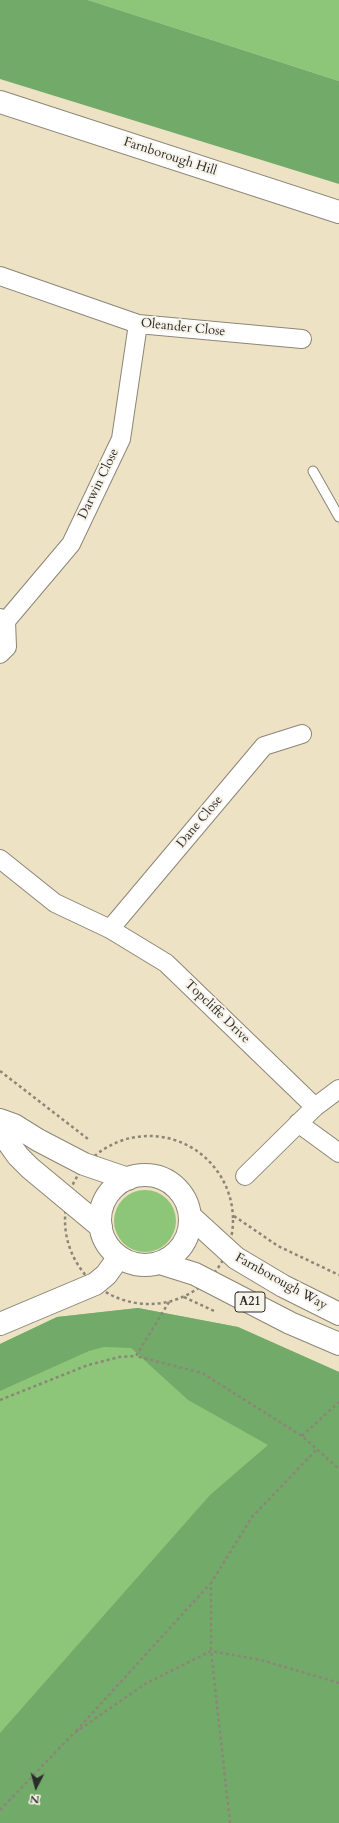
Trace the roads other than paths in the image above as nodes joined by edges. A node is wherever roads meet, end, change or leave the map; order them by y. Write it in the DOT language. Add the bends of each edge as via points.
graph roads {
  1 [pos="0,102"];
  2 [pos="339,212"];
  3 [pos="0,276"];
  4 [pos="138,324"];
  5 [pos="302,339"];
  6 [pos="313,471"];
  7 [pos="339,517"];
  8 [pos="3,619"];
  9 [pos="0,654"];
  10 [pos="302,734"];
  11 [pos="0,859"];
  12 [pos="110,929"];
  13 [pos="339,1089"];
  14 [pos="315,1107"];
  15 [pos="0,1120"];
  16 [pos="298,1123"];
  17 [pos="0,1131"];
  18 [pos="339,1153"];
  19 [pos="245,1176"];
  20 [pos="128,1178"];
  21 [pos="190,1216"];
  22 [pos="101,1228"];
  23 [pos="119,1257"];
  24 [pos="160,1263"];
  25 [pos="339,1314"];
  26 [pos="0,1324"];
  27 [pos="339,1344"];
  1 -- 2 [label="main road, Farnborough Hill"];
  3 -- 4 [label="street, Oleander Close"];
  4 -- 5 [label="street, Oleander Close"];
  4 -- 8 [label="street, Darwin Close" via="121,439 71,544"];
  6 -- 7 [label="lane"];
  8 -- 9 [label="street, Darwin Close" via="7,647"];
  10 -- 12 [label="street, Dane Close" via="264,746"];
  11 -- 12 [label="street, Topcliffe Drive" via="55,903"];
  12 -- 14 [label="street, Topcliffe Drive" via="166,963"];
  13 -- 14 [label="street"];
  14 -- 16 [label="street"];
  15 -- 20 [label="main road" via="14,1125 84,1164"];
  16 -- 18 [label="street"];
  16 -- 19 [label="street"];
  17 -- 22 [label="main road" via="18,1156 66,1207"];
  20 -- 21 [label="main road" via="156,1176 168,1182 179,1190"];
  20 -- 22 [label="main road" via="116,1186 106,1198 101,1212"];
  21 -- 24 [label="main road" via="184,1244"];
  21 -- 25 [label="main road, Farnborough Way / A21" via="227,1251 277,1282"];
  22 -- 23 [label="main road" via="106,1242"];
  23 -- 24 [label="main road" via="144,1265"];
  23 -- 26 [label="main road" via="106,1275 95,1284"];
  24 -- 27 [label="main road, A21" via="208,1280 290,1323"];
}
